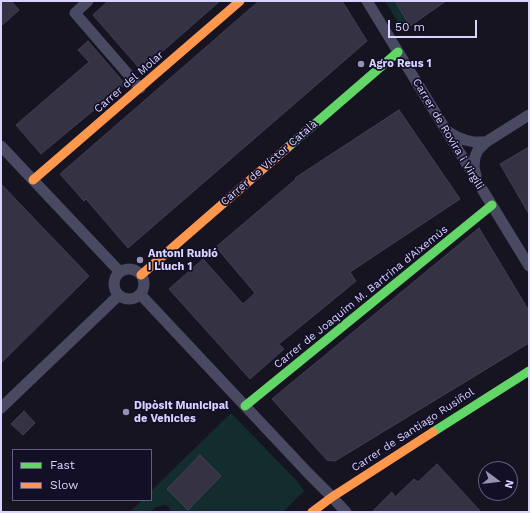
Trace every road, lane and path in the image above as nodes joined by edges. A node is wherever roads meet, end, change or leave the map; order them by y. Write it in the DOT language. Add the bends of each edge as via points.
graph roads {
  1 [pos="88,1"];
  2 [pos="240,1"];
  3 [pos="367,1"];
  4 [pos="398,52"];
  5 [pos="140,88"];
  6 [pos="529,114"];
  7 [pos="445,129"];
  8 [pos="486,142"];
  9 [pos="1,146"];
  10 [pos="34,180"];
  11 [pos="479,185"];
  12 [pos="492,205"];
  13 [pos="529,266"];
  14 [pos="120,272"];
  15 [pos="141,275"];
  16 [pos="140,294"];
  17 [pos="119,295"];
  18 [pos="529,371"];
  19 [pos="245,406"];
  20 [pos="1,408"];
  21 [pos="332,496"];
  22 [pos="312,512"];
  23 [pos="346,512"];
  1 -- 5 [label="street" via="75,13"];
  2 -- 5 [label="street, Carrer del Molar"];
  3 -- 4 [label="street, Carrer de Rovira i Virgili"];
  4 -- 7 [label="street, Carrer de Rovira i Virgili"];
  4 -- 15 [label="street, Carrer de Víctor Català"];
  5 -- 10 [label="street, Carrer del Molar"];
  6 -- 8 [label="street"];
  7 -- 8 [label="street" via="465,140"];
  7 -- 11 [label="street, Carrer de Rovira i Virgili"];
  8 -- 11 [label="street" via="475,157 474,167"];
  9 -- 10 [label="street"];
  10 -- 14 [label="street"];
  11 -- 12 [label="street, Carrer de Rovira i Virgili"];
  12 -- 13 [label="street, Carrer de Rovira i Virgili"];
  12 -- 19 [label="street, Carrer de Joaquim M. Bartrina d'Aixemús"];
  14 -- 15 [label="street" via="131,269"];
  14 -- 17 [label="street" via="114,282"];
  15 -- 16 [label="street" via="144,284"];
  16 -- 17 [label="street" via="130,299"];
  16 -- 19 [label="street"];
  17 -- 20 [label="street"];
  18 -- 21 [label="street, Carrer de Santiago Rusiñol"];
  19 -- 21 [label="street"];
  21 -- 22 [label="street, Carrer de Santiago Rusiñol"];
  21 -- 23 [label="street"];
}
